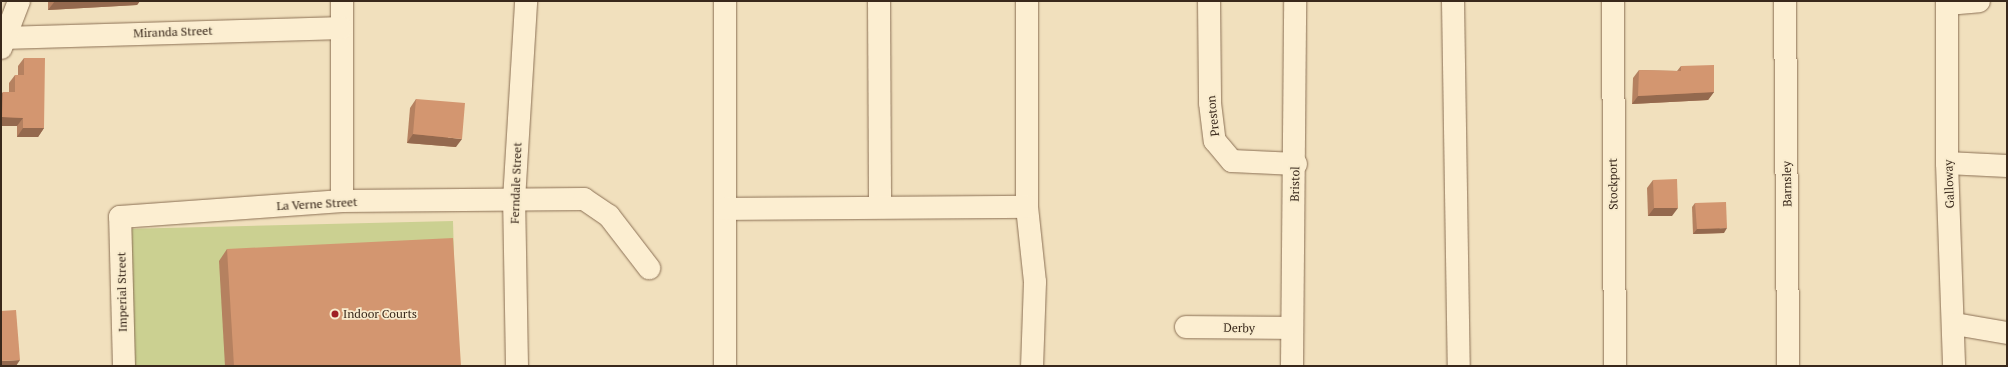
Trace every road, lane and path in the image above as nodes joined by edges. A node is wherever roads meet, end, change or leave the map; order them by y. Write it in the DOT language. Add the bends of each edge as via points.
graph roads {
  1 [pos="19,1"];
  2 [pos="342,1"];
  3 [pos="526,1"];
  4 [pos="725,1"];
  5 [pos="879,1"];
  6 [pos="1027,1"];
  7 [pos="1209,1"];
  8 [pos="1295,1"];
  9 [pos="1453,1"];
  10 [pos="1613,1"];
  11 [pos="1785,1"];
  12 [pos="1980,1"];
  13 [pos="1947,3"];
  14 [pos="341,28"];
  15 [pos="3,43"];
  16 [pos="1948,163"];
  17 [pos="1296,164"];
  18 [pos="2007,166"];
  19 [pos="514,200"];
  20 [pos="342,201"];
  21 [pos="880,206"];
  22 [pos="1027,206"];
  23 [pos="725,209"];
  24 [pos="120,217"];
  25 [pos="649,268"];
  26 [pos="1955,324"];
  27 [pos="1186,327"];
  28 [pos="1292,328"];
  29 [pos="2007,333"];
  30 [pos="124,366"];
  31 [pos="517,366"];
  32 [pos="726,366"];
  33 [pos="1032,366"];
  34 [pos="1292,366"];
  35 [pos="1459,366"];
  36 [pos="1615,366"];
  37 [pos="1788,366"];
  38 [pos="1954,366"];
  1 -- 15 [label="street"];
  2 -- 14 [label="street"];
  3 -- 19 [label="street, Ferndale Street"];
  4 -- 23 [label="street"];
  5 -- 21 [label="street"];
  6 -- 22 [label="street"];
  7 -- 17 [label="street, Preston" via="1210,103 1215,141 1232,161"];
  8 -- 17 [label="street, Bristol"];
  9 -- 35 [label="street"];
  10 -- 36 [label="street, Stockport"];
  11 -- 37 [label="street, Barnsley"];
  12 -- 13 [label="street"];
  13 -- 16 [label="street, Galloway"];
  14 -- 15 [label="street, Miranda Street"];
  14 -- 20 [label="street"];
  16 -- 18 [label="street"];
  16 -- 26 [label="street, Galloway"];
  17 -- 28 [label="street, Bristol"];
  19 -- 20 [label="street, La Verne Street"];
  19 -- 25 [label="street, La Verne Street" via="584,199 609,216"];
  19 -- 31 [label="street, Ferndale Street"];
  20 -- 24 [label="street, La Verne Street"];
  21 -- 22 [label="street"];
  21 -- 23 [label="street"];
  22 -- 33 [label="street" via="1034,282"];
  23 -- 32 [label="street"];
  24 -- 30 [label="street, Imperial Street"];
  26 -- 29 [label="street"];
  26 -- 38 [label="street, Galloway"];
  27 -- 28 [label="street, Derby"];
  28 -- 34 [label="street, Bristol"];
}
